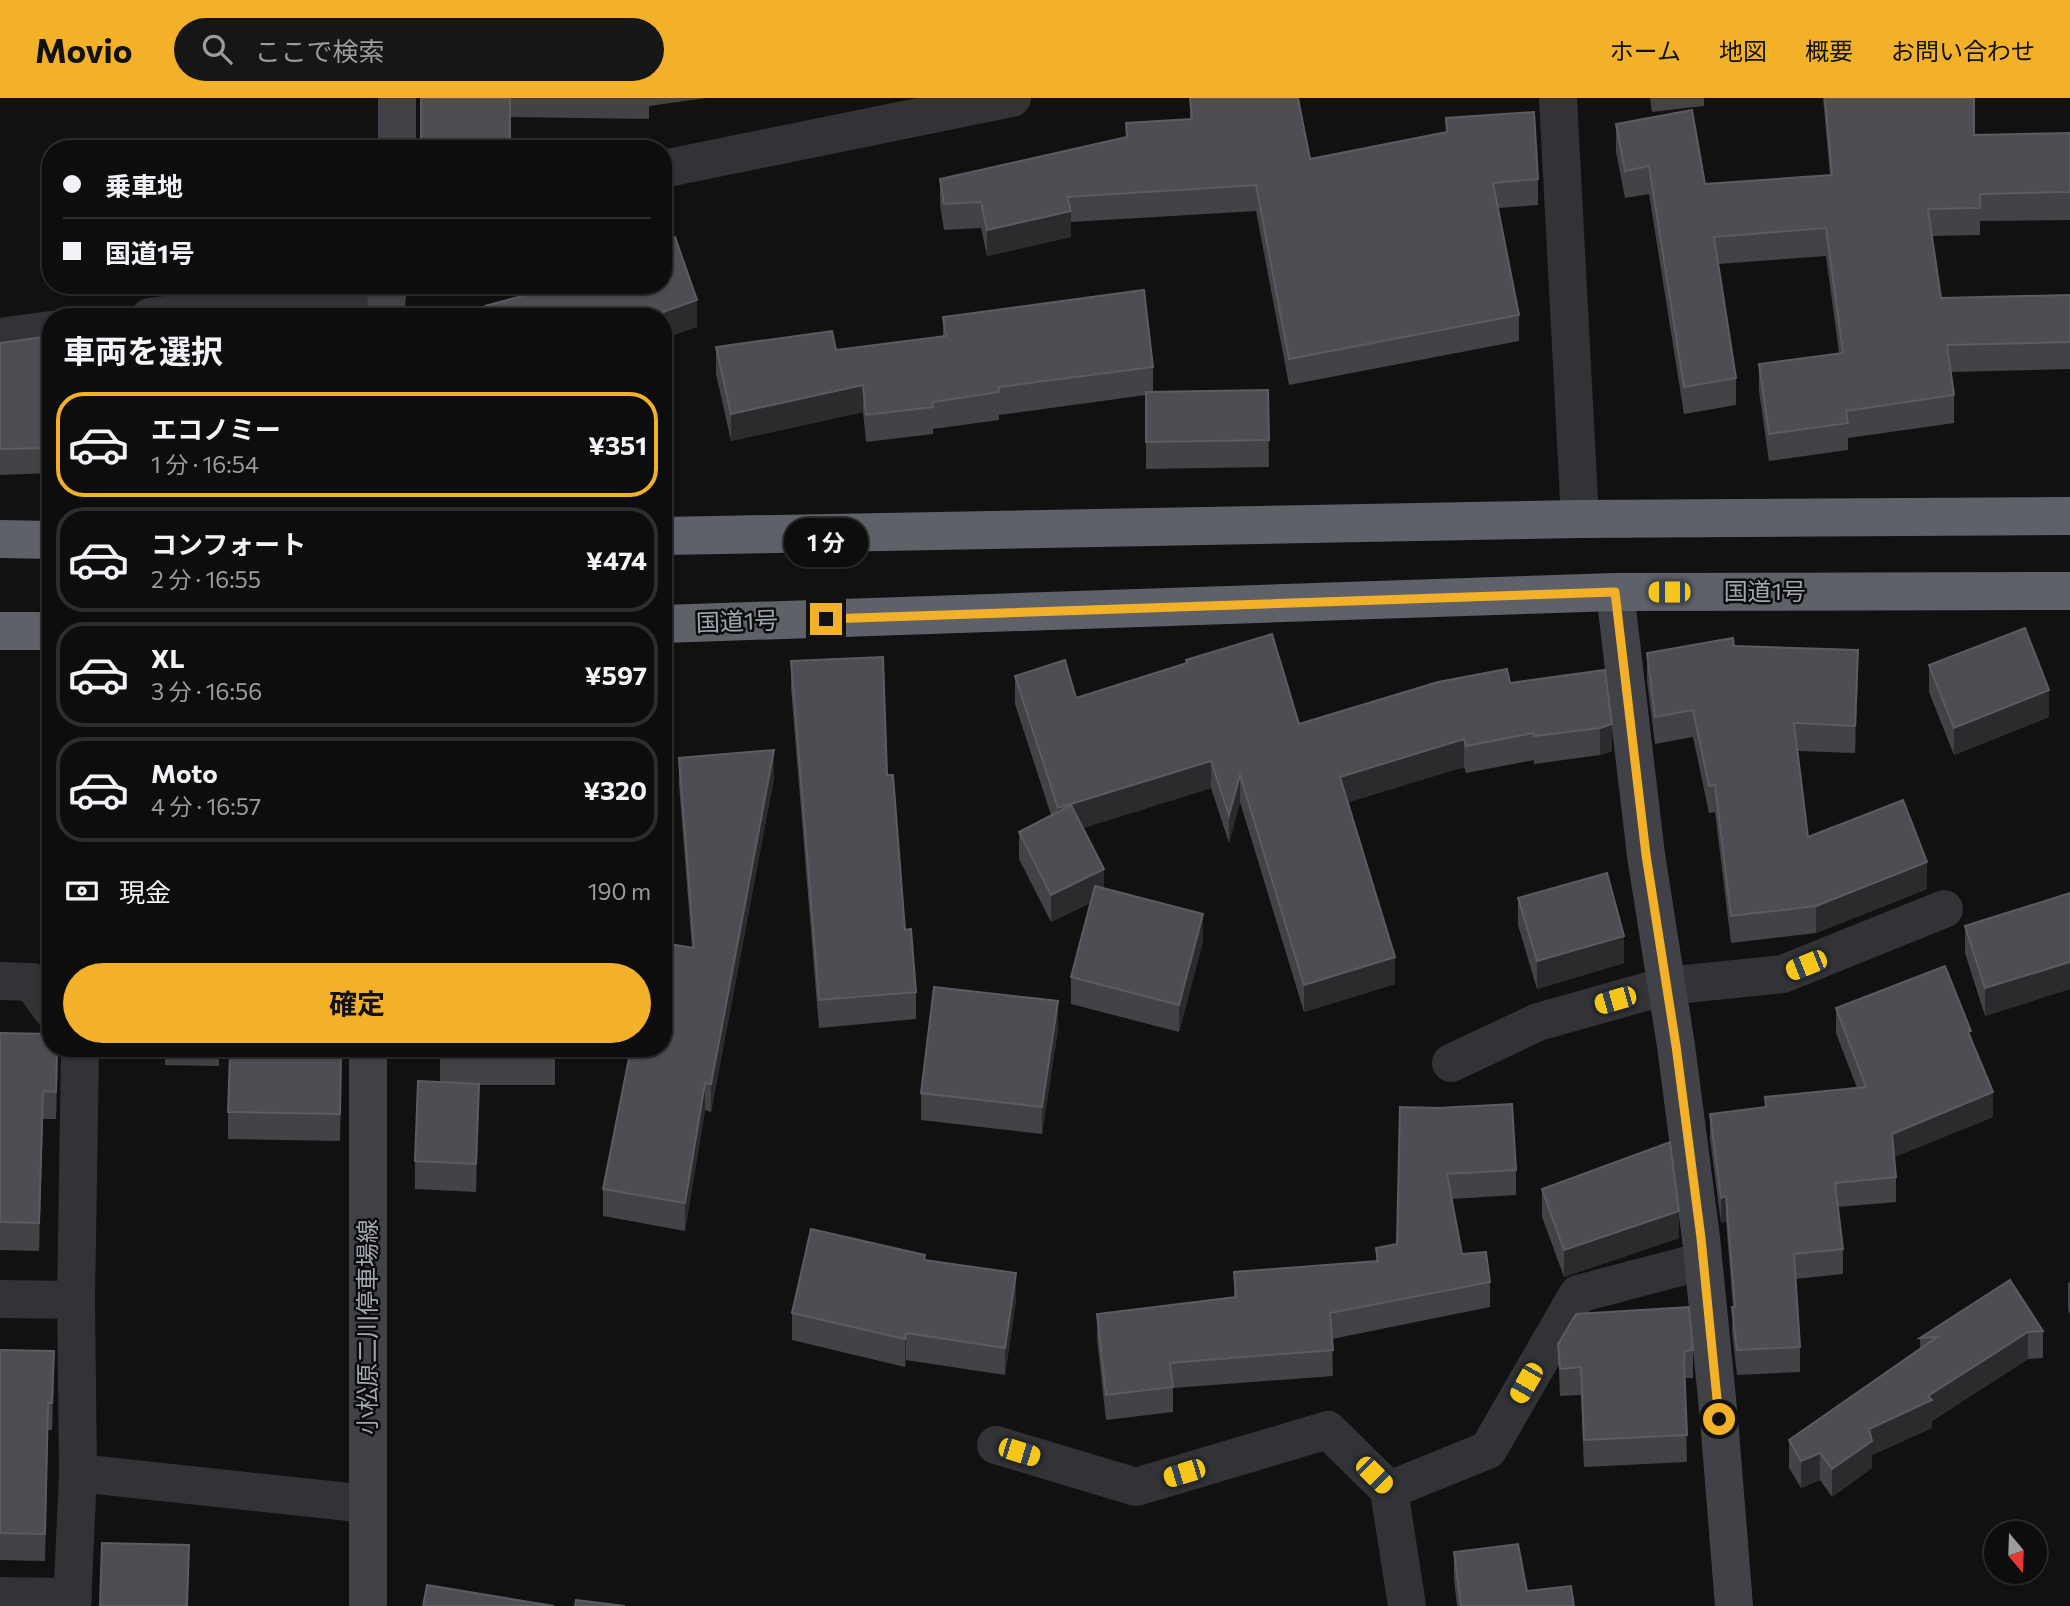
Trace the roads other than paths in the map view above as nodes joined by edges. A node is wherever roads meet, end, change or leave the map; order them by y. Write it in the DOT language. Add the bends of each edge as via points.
graph roads {
  1 [pos="397,98"];
  2 [pos="1012,98"];
  3 [pos="1558,98"];
  4 [pos="397,140"];
  5 [pos="672,167"];
  6 [pos="321,294"];
  7 [pos="217,308"];
  8 [pos="42,331"];
  9 [pos="0,337"];
  10 [pos="2070,516"];
  11 [pos="1580,519"];
  12 [pos="672,536"];
  13 [pos="0,540"];
  14 [pos="42,540"];
  15 [pos="2070,591"];
  16 [pos="1615,592"];
  17 [pos="672,624"];
  18 [pos="0,631"];
  19 [pos="42,631"];
  20 [pos="1944,909"];
  21 [pos="0,981"];
  22 [pos="1666,986"];
  23 [pos="42,996"];
  24 [pos="79,1057"];
  25 [pos="368,1057"];
  26 [pos="1451,1063"];
  27 [pos="1703,1261"];
  28 [pos="0,1299"];
  29 [pos="76,1300"];
  30 [pos="996,1446"];
  31 [pos="78,1473"];
  32 [pos="1389,1490"];
  33 [pos="368,1504"];
  34 [pos="0,1596"];
  35 [pos="73,1601"];
  36 [pos="368,1606"];
  37 [pos="1407,1606"];
  38 [pos="1734,1606"];
  1 -- 4 [label="street"];
  2 -- 5 [label="street"];
  3 -- 11 [label="street"];
  6 -- 7 [label="street"];
  8 -- 9 [label="street"];
  10 -- 11 [label="highway"];
  11 -- 12 [label="highway"];
  13 -- 14 [label="highway"];
  15 -- 16 [label="highway, 国道1号"];
  16 -- 17 [label="highway, 国道1号"];
  16 -- 22 [label="street"];
  18 -- 19 [label="highway"];
  20 -- 22 [label="street" via="1783,974"];
  21 -- 23 [label="street" via="32,982"];
  22 -- 26 [label="street" via="1538,1022"];
  22 -- 27 [label="street"];
  24 -- 29 [label="street"];
  25 -- 33 [label="street, 小松原二川停車場線"];
  27 -- 32 [label="street" via="1578,1294 1488,1451"];
  27 -- 38 [label="street"];
  28 -- 29 [label="street"];
  29 -- 31 [label="street"];
  30 -- 32 [label="street" via="1136,1487 1328,1430"];
  31 -- 33 [label="street"];
  31 -- 35 [label="street"];
  32 -- 37 [label="street"];
  33 -- 36 [label="street, 小松原二川停車場線"];
  34 -- 35 [label="street"];
}
